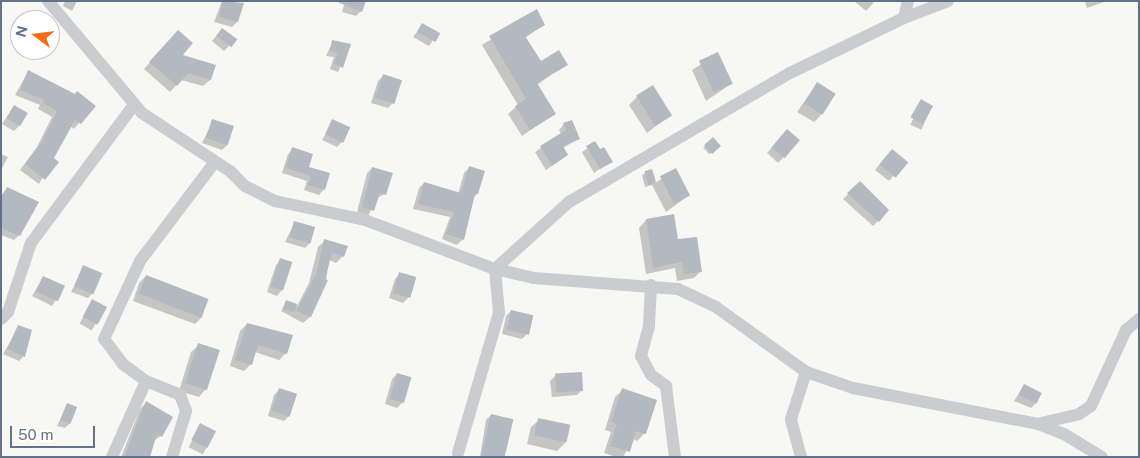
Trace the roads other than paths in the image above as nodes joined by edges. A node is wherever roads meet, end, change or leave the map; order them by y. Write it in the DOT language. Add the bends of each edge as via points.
graph roads {
  1 [pos="908,1"];
  2 [pos="948,1"];
  3 [pos="54,3"];
  4 [pos="904,18"];
  5 [pos="134,104"];
  6 [pos="215,162"];
  7 [pos="495,269"];
  8 [pos="651,286"];
  9 [pos="1,319"];
  10 [pos="1139,320"];
  11 [pos="806,372"];
  12 [pos="146,381"];
  13 [pos="1038,424"];
  14 [pos="458,453"];
  15 [pos="112,457"];
  16 [pos="172,457"];
  17 [pos="676,457"];
  18 [pos="802,457"];
  19 [pos="1102,457"];
  1 -- 4 [label="street"];
  2 -- 4 [label="street"];
  3 -- 5 [label="street"];
  4 -- 7 [label="street" via="790,74 569,202"];
  5 -- 6 [label="street" via="142,114"];
  5 -- 9 [label="street" via="31,243 8,312"];
  6 -- 7 [label="street" via="245,186 275,201 365,220"];
  6 -- 12 [label="street" via="140,261 104,339 123,364"];
  7 -- 8 [label="street" via="534,278"];
  7 -- 14 [label="street" via="499,314"];
  8 -- 11 [label="street" via="678,289 716,307"];
  8 -- 17 [label="street" via="649,326 641,356 651,375 666,386"];
  10 -- 13 [label="street" via="1126,330 1091,406 1065,419"];
  11 -- 13 [label="street" via="853,388"];
  11 -- 18 [label="street" via="791,419"];
  12 -- 15 [label="street"];
  12 -- 16 [label="street" via="180,396 186,411"];
  13 -- 19 [label="street" via="1064,434"];
}
